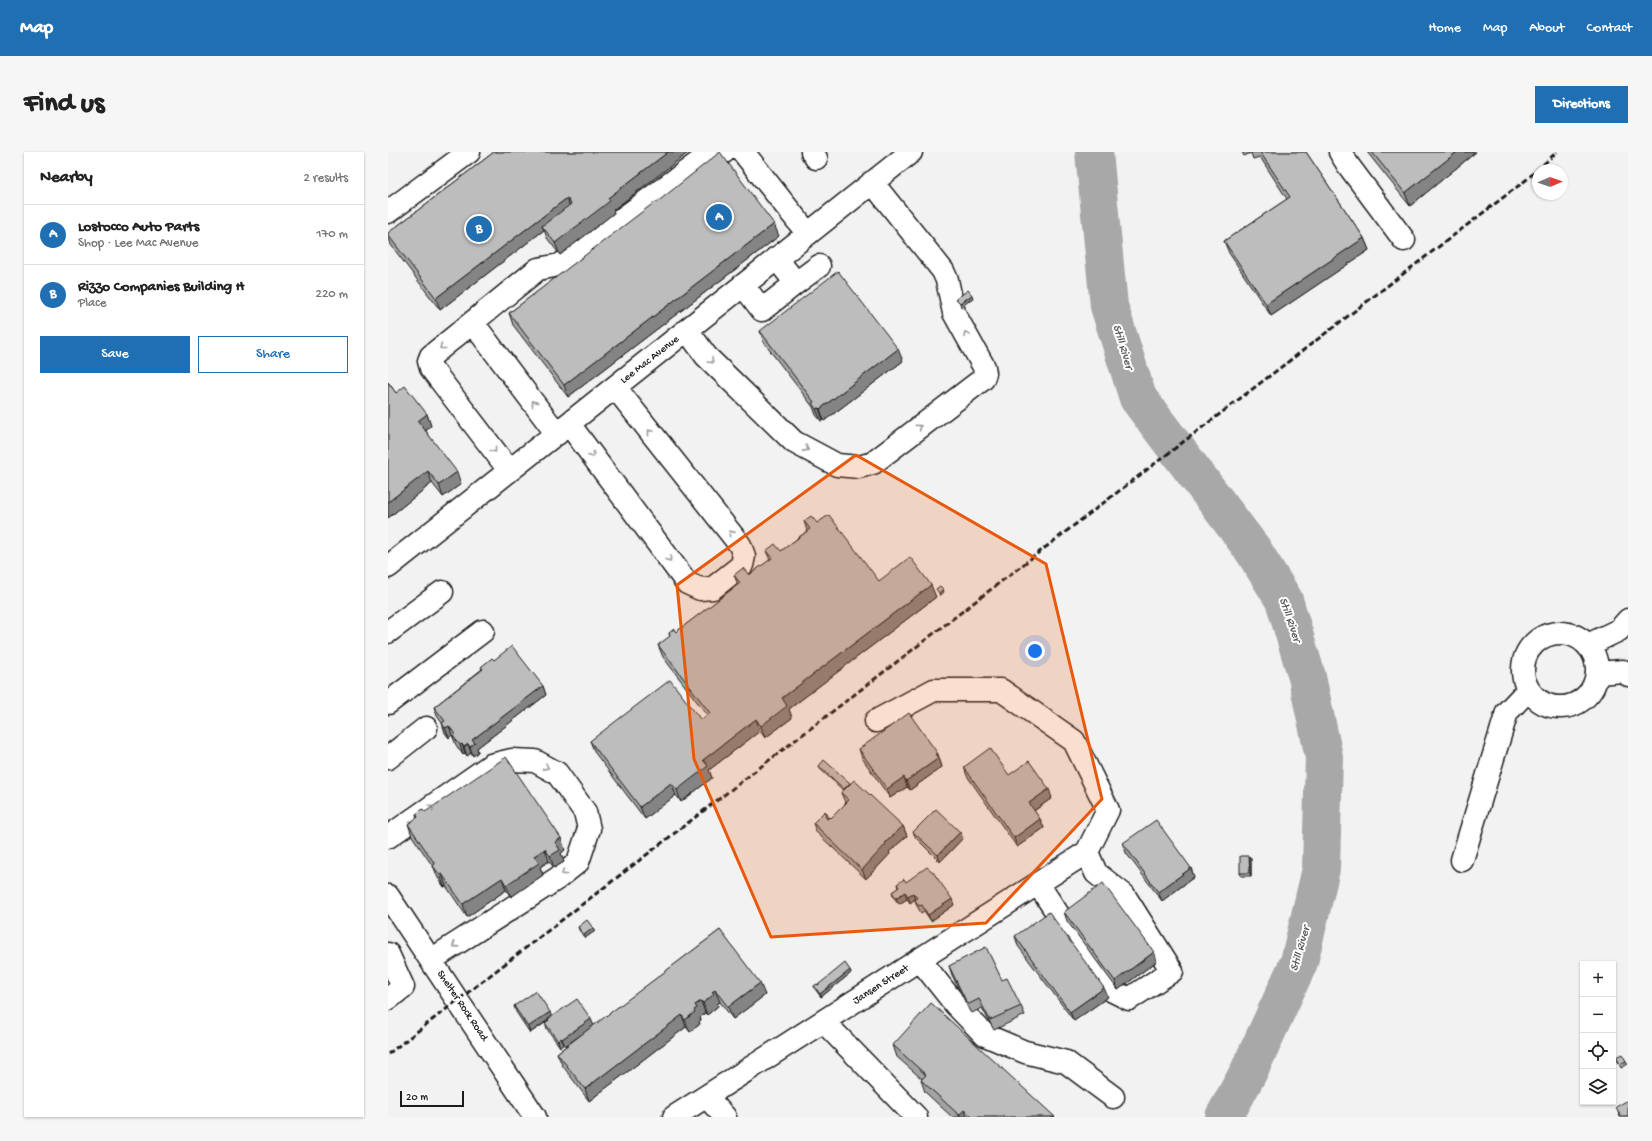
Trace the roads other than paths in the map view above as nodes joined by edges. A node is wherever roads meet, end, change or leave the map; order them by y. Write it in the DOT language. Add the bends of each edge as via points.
graph roads {
  1 [pos="469,152"];
  2 [pos="724,152"];
  3 [pos="743,152"];
  4 [pos="911,152"];
  5 [pos="1340,152"];
  6 [pos="872,182"];
  7 [pos="388,212"];
  8 [pos="808,234"];
  9 [pos="1404,240"];
  10 [pos="776,258"];
  11 [pos="819,266"];
  12 [pos="796,283"];
  13 [pos="743,285"];
  14 [pos="472,323"];
  15 [pos="687,330"];
  16 [pos="615,387"];
  17 [pos="563,429"];
  18 [pos="509,470"];
  19 [pos="388,567"];
  20 [pos="442,592"];
  21 [pos="1628,620"];
  22 [pos="483,631"];
  23 [pos="388,632"];
  24 [pos="1588,645"];
  25 [pos="1598,673"];
  26 [pos="1628,675"];
  27 [pos="1528,690"];
  28 [pos="388,703"];
  29 [pos="876,721"];
  30 [pos="426,728"];
  31 [pos="388,758"];
  32 [pos="388,837"];
  33 [pos="1087,852"];
  34 [pos="1462,860"];
  35 [pos="1038,884"];
  36 [pos="388,896"];
  37 [pos="394,921"];
  38 [pos="388,954"];
  39 [pos="431,960"];
  40 [pos="920,960"];
  41 [pos="396,993"];
  42 [pos="824,1022"];
  43 [pos="707,1097"];
  44 [pos="1113,1097"];
  45 [pos="535,1117"];
  46 [pos="674,1117"];
  47 [pos="726,1117"];
  48 [pos="916,1117"];
  1 -- 7 [label="street"];
  2 -- 14 [label="street" via="710,154 560,265 538,269"];
  3 -- 8 [label="street"];
  4 -- 6 [label="street, Lee Mac Avenue"];
  5 -- 9 [label="street"];
  6 -- 8 [label="street, Lee Mac Avenue"];
  15 -- 6 [label="street, one-way" via="706,356 794,442 837,465 859,467 873,463 983,379 984,367 954,314 943,271"];
  8 -- 10 [label="street, Lee Mac Avenue"];
  10 -- 12 [label="street"];
  10 -- 13 [label="street, Lee Mac Avenue"];
  11 -- 12 [label="street"];
  12 -- 13 [label="street" via="762,310"];
  13 -- 15 [label="street, Lee Mac Avenue"];
  17 -- 14 [label="street, one-way"];
  14 -- 18 [label="street, one-way" via="431,356 429,361 431,368"];
  15 -- 16 [label="street, Lee Mac Avenue"];
  16 -- 17 [label="street, Lee Mac Avenue"];
  17 -- 16 [label="street, one-way" via="687,583 700,589 713,588 742,565 744,556 740,545"];
  17 -- 18 [label="street, Lee Mac Avenue"];
  18 -- 19 [label="street, Lee Mac Avenue"];
  20 -- 23 [label="street"];
  21 -- 24 [label="street" via="1619,630"];
  22 -- 28 [label="street"];
  24 -- 25 [label="street" via="1595,657"];
  24 -- 27 [label="street" via="1578,637 1566,633 1552,633 1540,638 1529,648 1524,662 1523,676"];
  25 -- 26 [label="street" via="1623,671"];
  25 -- 27 [label="street" via="1594,688 1583,700 1568,707 1552,707 1538,701"];
  27 -- 34 [label="street" via="1507,712"];
  29 -- 33 [label="street" via="934,690 1001,690 1074,741 1108,810"];
  30 -- 31 [label="street"];
  32 -- 39 [label="street, one-way" via="491,765 512,760 535,762 557,773 585,812 588,829 578,862 558,878"];
  33 -- 35 [label="street, Jansen Street"];
  33 -- 35 [label="street" via="1096,873 1124,895 1172,971 1129,999 1107,988"];
  35 -- 40 [label="street, Jansen Street"];
  36 -- 37 [label="street, Shelter Rock Road"];
  37 -- 39 [label="street, Shelter Rock Road"];
  38 -- 41 [label="street"];
  39 -- 45 [label="street, Shelter Rock Road"];
  40 -- 42 [label="street, Jansen Street"];
  40 -- 44 [label="street" via="984,1035 1025,1052 1066,1062"];
  42 -- 43 [label="street, Jansen Street"];
  42 -- 48 [label="street"];
  43 -- 46 [label="street, Jansen Street"];
  43 -- 47 [label="street"];
}
